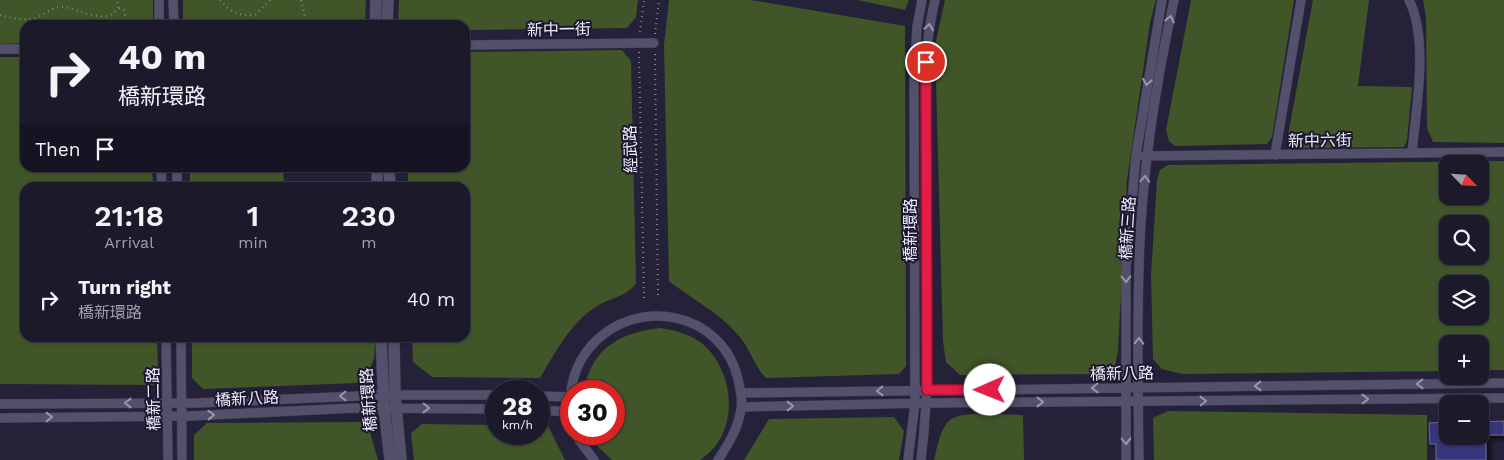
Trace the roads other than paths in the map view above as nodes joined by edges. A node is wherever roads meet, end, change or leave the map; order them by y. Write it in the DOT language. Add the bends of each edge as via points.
graph roads {
  1 [pos="159,0"];
  2 [pos="173,0"];
  3 [pos="376,0"];
  4 [pos="388,0"];
  5 [pos="922,0"];
  6 [pos="936,0"];
  7 [pos="1162,0"];
  8 [pos="1174,0"];
  9 [pos="1301,0"];
  10 [pos="1409,0"];
  11 [pos="159,20"];
  12 [pos="174,20"];
  13 [pos="375,20"];
  14 [pos="387,20"];
  15 [pos="654,42"];
  16 [pos="470,46"];
  17 [pos="0,49"];
  18 [pos="20,50"];
  19 [pos="1504,152"];
  20 [pos="1412,154"];
  21 [pos="1136,155"];
  22 [pos="1274,155"];
  23 [pos="1148,156"];
  24 [pos="166,342"];
  25 [pos="181,342"];
  26 [pos="382,342"];
  27 [pos="394,342"];
  28 [pos="573,380"];
  29 [pos="1504,383"];
  30 [pos="1125,388"];
  31 [pos="1138,388"];
  32 [pos="915,390"];
  33 [pos="927,390"];
  34 [pos="741,393"];
  35 [pos="389,395"];
  36 [pos="485,395"];
  37 [pos="1504,398"];
  38 [pos="927,402"];
  39 [pos="1126,402"];
  40 [pos="1138,402"];
  41 [pos="168,403"];
  42 [pos="182,403"];
  43 [pos="915,403"];
  44 [pos="0,404"];
  45 [pos="742,407"];
  46 [pos="384,408"];
  47 [pos="396,408"];
  48 [pos="485,409"];
  49 [pos="168,416"];
  50 [pos="183,416"];
  51 [pos="0,418"];
  52 [pos="583,445"];
  53 [pos="168,460"];
  54 [pos="182,460"];
  55 [pos="390,460"];
  56 [pos="401,460"];
  57 [pos="594,460"];
  58 [pos="718,460"];
  59 [pos="908,460"];
  60 [pos="921,460"];
  61 [pos="1126,460"];
  62 [pos="1139,460"];
  1 -- 11 [label="street"];
  2 -- 12 [label="street"];
  3 -- 13 [label="street"];
  4 -- 14 [label="street"];
  5 -- 32 [label="street, 橋新環路" via="914,80"];
  33 -- 6 [label="street, 橋新環路, one-way" via="925,80 928,27"];
  7 -- 21 [label="street, 橋新三路, one-way"];
  23 -- 8 [label="street, 橋新三路, one-way" via="1159,71"];
  9 -- 22 [label="street"];
  10 -- 20 [label="street" via="1418,31"];
  15 -- 16 [label="street, 新中一街"];
  17 -- 18 [label="street"];
  19 -- 20 [label="street, 新中六街"];
  20 -- 22 [label="street, 新中六街"];
  21 -- 23 [label="street, 新中六街"];
  21 -- 30 [label="street, 橋新三路, one-way" via="1126,268"];
  22 -- 23 [label="street, 新中六街"];
  31 -- 23 [label="street, 橋新三路, one-way" via="1139,266"];
  24 -- 41 [label="street, 橋新二路"];
  25 -- 42 [label="street, 橋新二路"];
  26 -- 35 [label="street, 橋新環路"];
  27 -- 35 [label="street, 橋新環路"];
  28 -- 34 [label="street" via="584,354 600,336 621,322 658,315 682,319 705,330 723,347 736,368"];
  29 -- 31 [label="street, 橋新八路, one-way"];
  30 -- 31 [label="street, 橋新八路"];
  30 -- 33 [label="street, 橋新八路, one-way"];
  30 -- 39 [label="street, 橋新三路"];
  31 -- 40 [label="street, 橋新三路"];
  32 -- 33 [label="street, 橋新八路"];
  32 -- 34 [label="street, 橋新八路, one-way"];
  32 -- 43 [label="street, 橋新環路"];
  33 -- 38 [label="street, 橋新環路"];
  34 -- 45 [label="street"];
  35 -- 36 [label="street, 橋新八路"];
  35 -- 42 [label="street, 橋新八路, one-way"];
  35 -- 46 [label="street, 橋新環路"];
  35 -- 47 [label="street, 橋新環路"];
  40 -- 37 [label="street, 橋新八路, one-way"];
  38 -- 39 [label="street, 橋新八路, one-way"];
  38 -- 43 [label="street, 橋新八路"];
  38 -- 60 [label="street, 橋新環路"];
  39 -- 40 [label="street, 橋新八路"];
  39 -- 61 [label="street, 橋新三路, one-way"];
  40 -- 62 [label="street, 橋新三路"];
  41 -- 42 [label="street, 橋新八路"];
  41 -- 44 [label="street, 橋新八路, one-way"];
  41 -- 49 [label="street, 橋新二路"];
  42 -- 50 [label="street, 橋新二路"];
  45 -- 43 [label="street, 橋新八路, one-way"];
  43 -- 59 [label="street, 橋新環路"];
  45 -- 58 [label="street" via="734,436"];
  46 -- 47 [label="street, 橋新八路"];
  50 -- 46 [label="street, 橋新八路, one-way"];
  46 -- 55 [label="street, 橋新環路"];
  47 -- 48 [label="street, 橋新八路, one-way"];
  47 -- 56 [label="street, 橋新環路"];
  49 -- 50 [label="street, 橋新八路"];
  51 -- 49 [label="street, 橋新八路, one-way"];
  49 -- 53 [label="street, 橋新二路"];
  50 -- 54 [label="street, 橋新二路"];
  52 -- 57 [label="street"];
}
